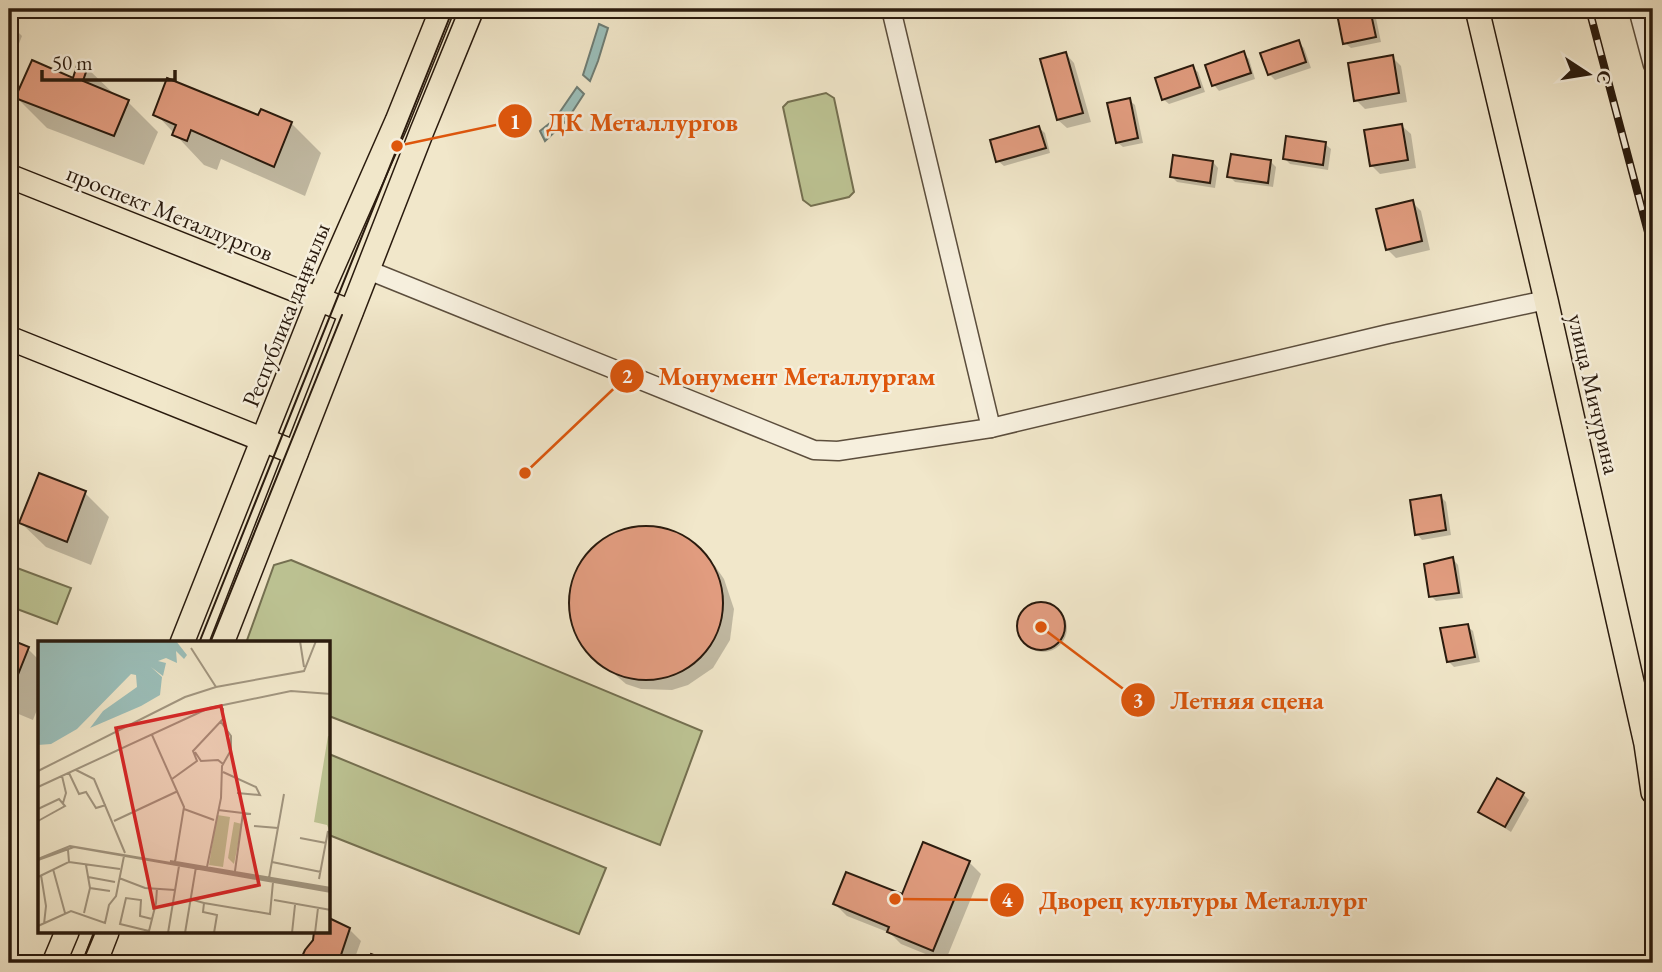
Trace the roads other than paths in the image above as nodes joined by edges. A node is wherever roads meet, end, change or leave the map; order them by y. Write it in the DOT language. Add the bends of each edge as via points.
graph roads {
  1 [pos="442,9"];
  2 [pos="472,9"];
  3 [pos="891,9"];
  4 [pos="1478,9"];
  5 [pos="1638,9"];
  6 [pos="1653,65"];
  7 [pos="9,176"];
  8 [pos="368,270"];
  9 [pos="319,298"];
  10 [pos="1546,300"];
  11 [pos="351,312"];
  12 [pos="9,338"];
  13 [pos="991,428"];
  14 [pos="263,439"];
  15 [pos="296,453"];
  16 [pos="184,641"];
  17 [pos="223,641"];
  18 [pos="1653,792"];
  19 [pos="66,934"];
  20 [pos="106,934"];
  21 [pos="54,963"];
  22 [pos="94,963"];
  1 -- 9 [label="main road, Республика даңғылы"];
  2 -- 8 [label="main road"];
  3 -- 13 [label="street"];
  4 -- 10 [label="main road, улица Мичурина"];
  5 -- 6 [label="street"];
  7 -- 9 [label="main road, проспект Металлургов"];
  8 -- 11 [label="main road"];
  8 -- 13 [label="street" via="814,450 860,449"];
  9 -- 11 [label="main road, проспект Металлургов"];
  9 -- 14 [label="main road, Республика даңғылы"];
  10 -- 13 [label="street"];
  10 -- 18 [label="main road, улица Мичурина"];
  11 -- 15 [label="main road"];
  12 -- 14 [label="main road"];
  14 -- 15 [label="main road"];
  14 -- 16 [label="main road, Республика даңғылы"];
  15 -- 17 [label="main road"];
  19 -- 21 [label="main road"];
  20 -- 22 [label="main road"];
}
